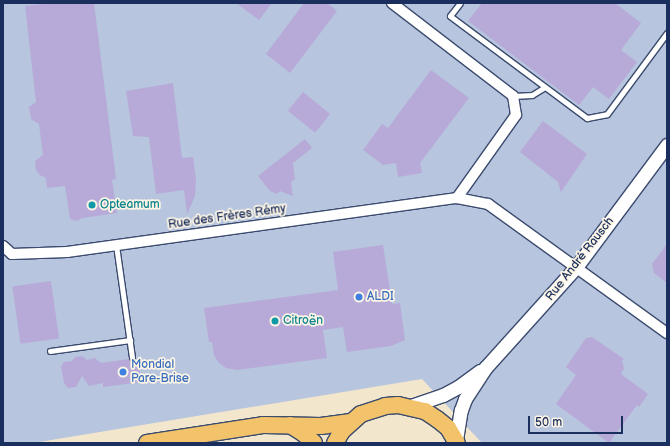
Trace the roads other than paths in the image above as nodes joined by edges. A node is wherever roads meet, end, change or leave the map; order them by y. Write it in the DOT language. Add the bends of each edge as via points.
graph roads {
  1 [pos="392,3"];
  2 [pos="460,3"];
  3 [pos="667,33"];
  4 [pos="545,87"];
  5 [pos="513,96"];
  6 [pos="667,145"];
  7 [pos="456,198"];
  8 [pos="116,245"];
  9 [pos="3,246"];
  10 [pos="576,266"];
  11 [pos="667,333"];
  12 [pos="130,340"];
  13 [pos="50,351"];
  14 [pos="132,357"];
  15 [pos="486,367"];
  16 [pos="411,406"];
  17 [pos="351,422"];
  18 [pos="290,425"];
  19 [pos="457,442"];
  20 [pos="148,443"];
  21 [pos="314,443"];
  22 [pos="335,443"];
  1 -- 5 [label="street"];
  2 -- 4 [label="lane" via="450,16"];
  3 -- 4 [label="lane" via="607,114 586,118"];
  4 -- 5 [label="lane" via="532,95"];
  5 -- 7 [label="street" via="516,115"];
  6 -- 10 [label="street, Rue André Rausch"];
  7 -- 8 [label="street, Rue des Frères Rémy"];
  7 -- 10 [label="street, Rue des Frères Rémy" via="488,204"];
  8 -- 9 [label="street, Rue des Frères Rémy" via="67,252 12,254"];
  8 -- 12 [label="lane"];
  10 -- 11 [label="street, Rue des Frères Rémy"];
  10 -- 15 [label="street, Rue André Rausch"];
  12 -- 13 [label="lane"];
  12 -- 14 [label="lane"];
  15 -- 16 [label="street, Rue André Rausch" via="448,393"];
  15 -- 19 [label="street, Rue André Rausch" via="465,399"];
  16 -- 17 [label="main road" via="385,406 367,412"];
  16 -- 19 [label="main road" via="437,418 448,428"];
  17 -- 18 [label="main road" via="321,426"];
  17 -- 22 [label="main road"];
  18 -- 20 [label="main road" via="263,425"];
  18 -- 21 [label="main road"];
}
